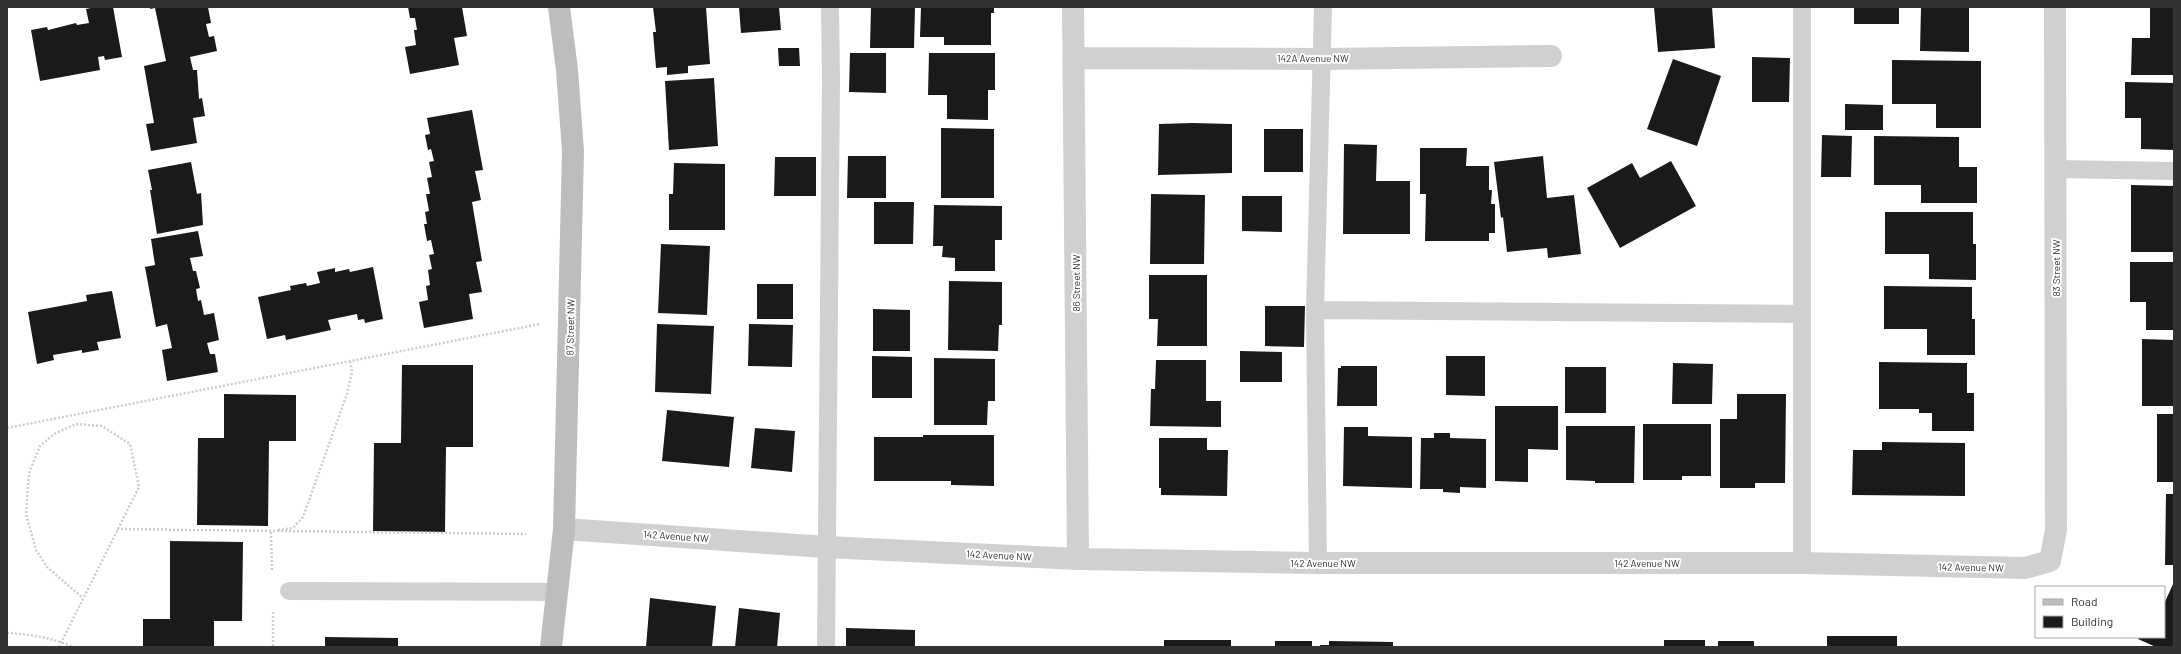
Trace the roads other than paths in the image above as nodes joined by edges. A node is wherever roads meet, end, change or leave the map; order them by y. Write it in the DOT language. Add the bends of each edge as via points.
graph roads {
  1 [pos="559,7"];
  2 [pos="830,7"];
  3 [pos="1073,7"];
  4 [pos="1324,7"];
  5 [pos="1802,7"];
  6 [pos="2055,7"];
  7 [pos="1551,56"];
  8 [pos="1075,58"];
  9 [pos="1323,59"];
  10 [pos="2055,168"];
  11 [pos="2174,171"];
  12 [pos="1315,310"];
  13 [pos="1801,314"];
  14 [pos="564,529"];
  15 [pos="2056,530"];
  16 [pos="826,547"];
  17 [pos="1078,558"];
  18 [pos="1802,563"];
  19 [pos="1318,564"];
  20 [pos="289,591"];
  21 [pos="558,592"];
  22 [pos="552,647"];
  23 [pos="826,647"];
  1 -- 14 [label="street, 87 Street NW" via="568,70 573,151"];
  2 -- 16 [label="lane"];
  3 -- 8 [label="street, 86 Street NW"];
  4 -- 9 [label="lane"];
  5 -- 13 [label="lane"];
  6 -- 10 [label="street, 83 Street NW"];
  7 -- 9 [label="street, 142A Avenue NW"];
  8 -- 9 [label="street, 142A Avenue NW"];
  8 -- 17 [label="street, 86 Street NW"];
  9 -- 12 [label="lane"];
  10 -- 11 [label="lane"];
  10 -- 15 [label="street, 83 Street NW"];
  12 -- 13 [label="lane"];
  12 -- 19 [label="lane"];
  13 -- 18 [label="lane"];
  14 -- 16 [label="street, 142 Avenue NW"];
  14 -- 21 [label="street, 87 Street NW"];
  15 -- 18 [label="street, 142 Avenue NW" via="2050,561 2024,568"];
  16 -- 17 [label="street, 142 Avenue NW"];
  16 -- 23 [label="lane"];
  17 -- 19 [label="street, 142 Avenue NW"];
  18 -- 19 [label="street, 142 Avenue NW"];
  20 -- 21 [label="lane"];
  21 -- 22 [label="street, 87 Street NW"];
}
